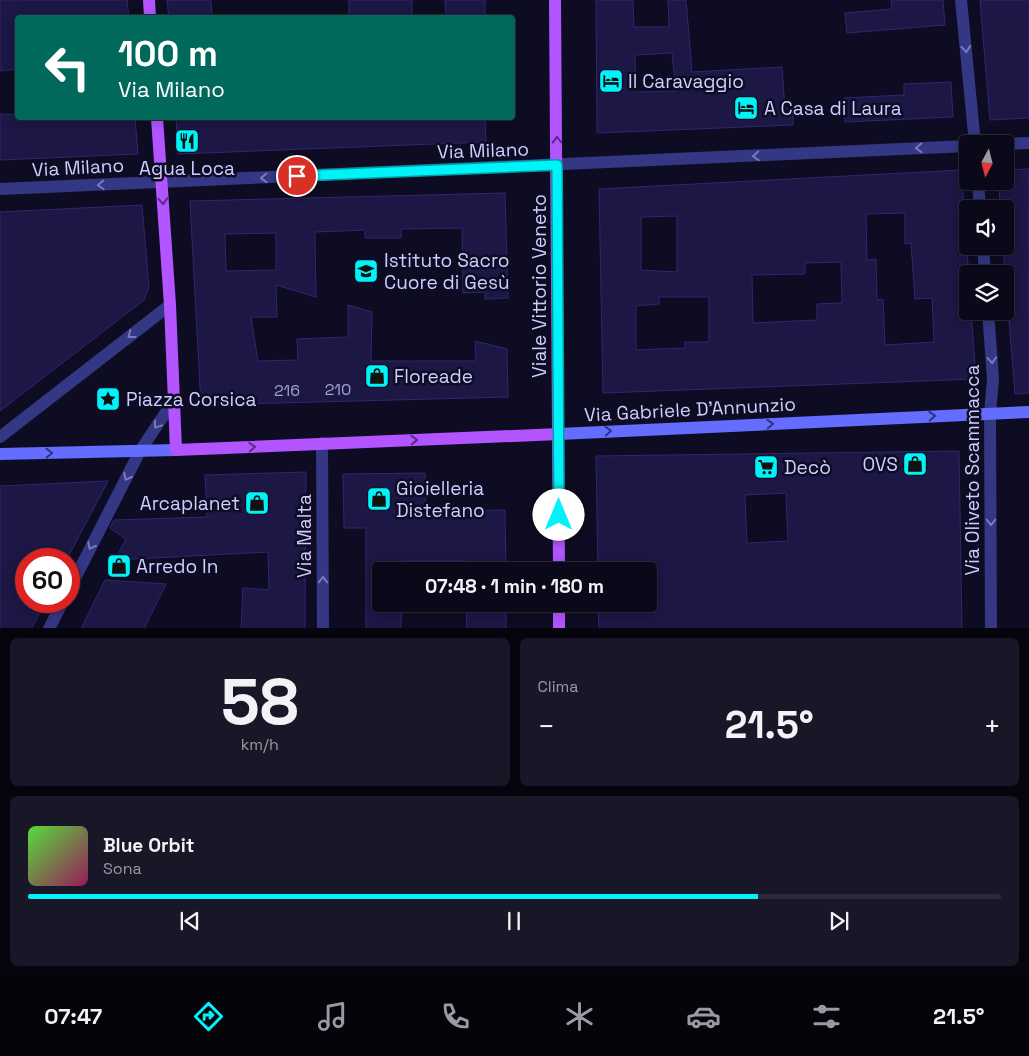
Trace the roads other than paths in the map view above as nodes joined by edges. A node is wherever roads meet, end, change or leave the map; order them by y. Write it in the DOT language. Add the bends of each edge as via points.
graph roads {
  1 [pos="148,0"];
  2 [pos="556,0"];
  3 [pos="962,0"];
  4 [pos="150,15"];
  5 [pos="157,120"];
  6 [pos="974,135"];
  7 [pos="1029,143"];
  8 [pos="1014,144"];
  9 [pos="959,146"];
  10 [pos="557,165"];
  11 [pos="162,182"];
  12 [pos="0,189"];
  13 [pos="170,305"];
  14 [pos="989,320"];
  15 [pos="174,400"];
  16 [pos="1029,412"];
  17 [pos="990,413"];
  18 [pos="559,434"];
  19 [pos="0,437"];
  20 [pos="322,444"];
  21 [pos="176,450"];
  22 [pos="140,451"];
  23 [pos="0,454"];
  24 [pos="559,562"];
  25 [pos="80,569"];
  26 [pos="559,612"];
  27 [pos="57,613"];
  28 [pos="49,628"];
  29 [pos="323,628"];
  30 [pos="559,628"];
  31 [pos="991,628"];
  1 -- 4 [label="main road"];
  10 -- 2 [label="main road, Viale Vittorio Veneto, one-way"];
  3 -- 6 [label="street, one-way"];
  5 -- 11 [label="main road"];
  7 -- 8 [label="street"];
  9 -- 10 [label="street, Via Milano, one-way"];
  10 -- 11 [label="street, Via Milano, one-way"];
  10 -- 18 [label="main road, Viale Vittorio Veneto"];
  11 -- 12 [label="street, Via Milano, one-way"];
  11 -- 13 [label="main road, one-way"];
  13 -- 15 [label="main road"];
  13 -- 19 [label="street, one-way"];
  14 -- 17 [label="street, Via Oliveto Scammacca, one-way" via="993,379"];
  15 -- 21 [label="main road"];
  15 -- 22 [label="street, one-way"];
  16 -- 17 [label="main road, Via Gabriele D'Annunzio"];
  18 -- 17 [label="main road, Via Gabriele D'Annunzio, one-way"];
  17 -- 31 [label="street, Via Oliveto Scammacca, one-way"];
  20 -- 18 [label="main road, Via Gabriele D'Annunzio, one-way"];
  18 -- 24 [label="main road, Viale Vittorio Veneto"];
  21 -- 20 [label="main road, Via Gabriele D'Annunzio, one-way"];
  29 -- 20 [label="street, Via Malta, one-way"];
  21 -- 22 [label="main road"];
  23 -- 22 [label="main road, one-way"];
  22 -- 25 [label="street, one-way"];
  26 -- 30 [label="main road"];
  27 -- 28 [label="street"];
}
